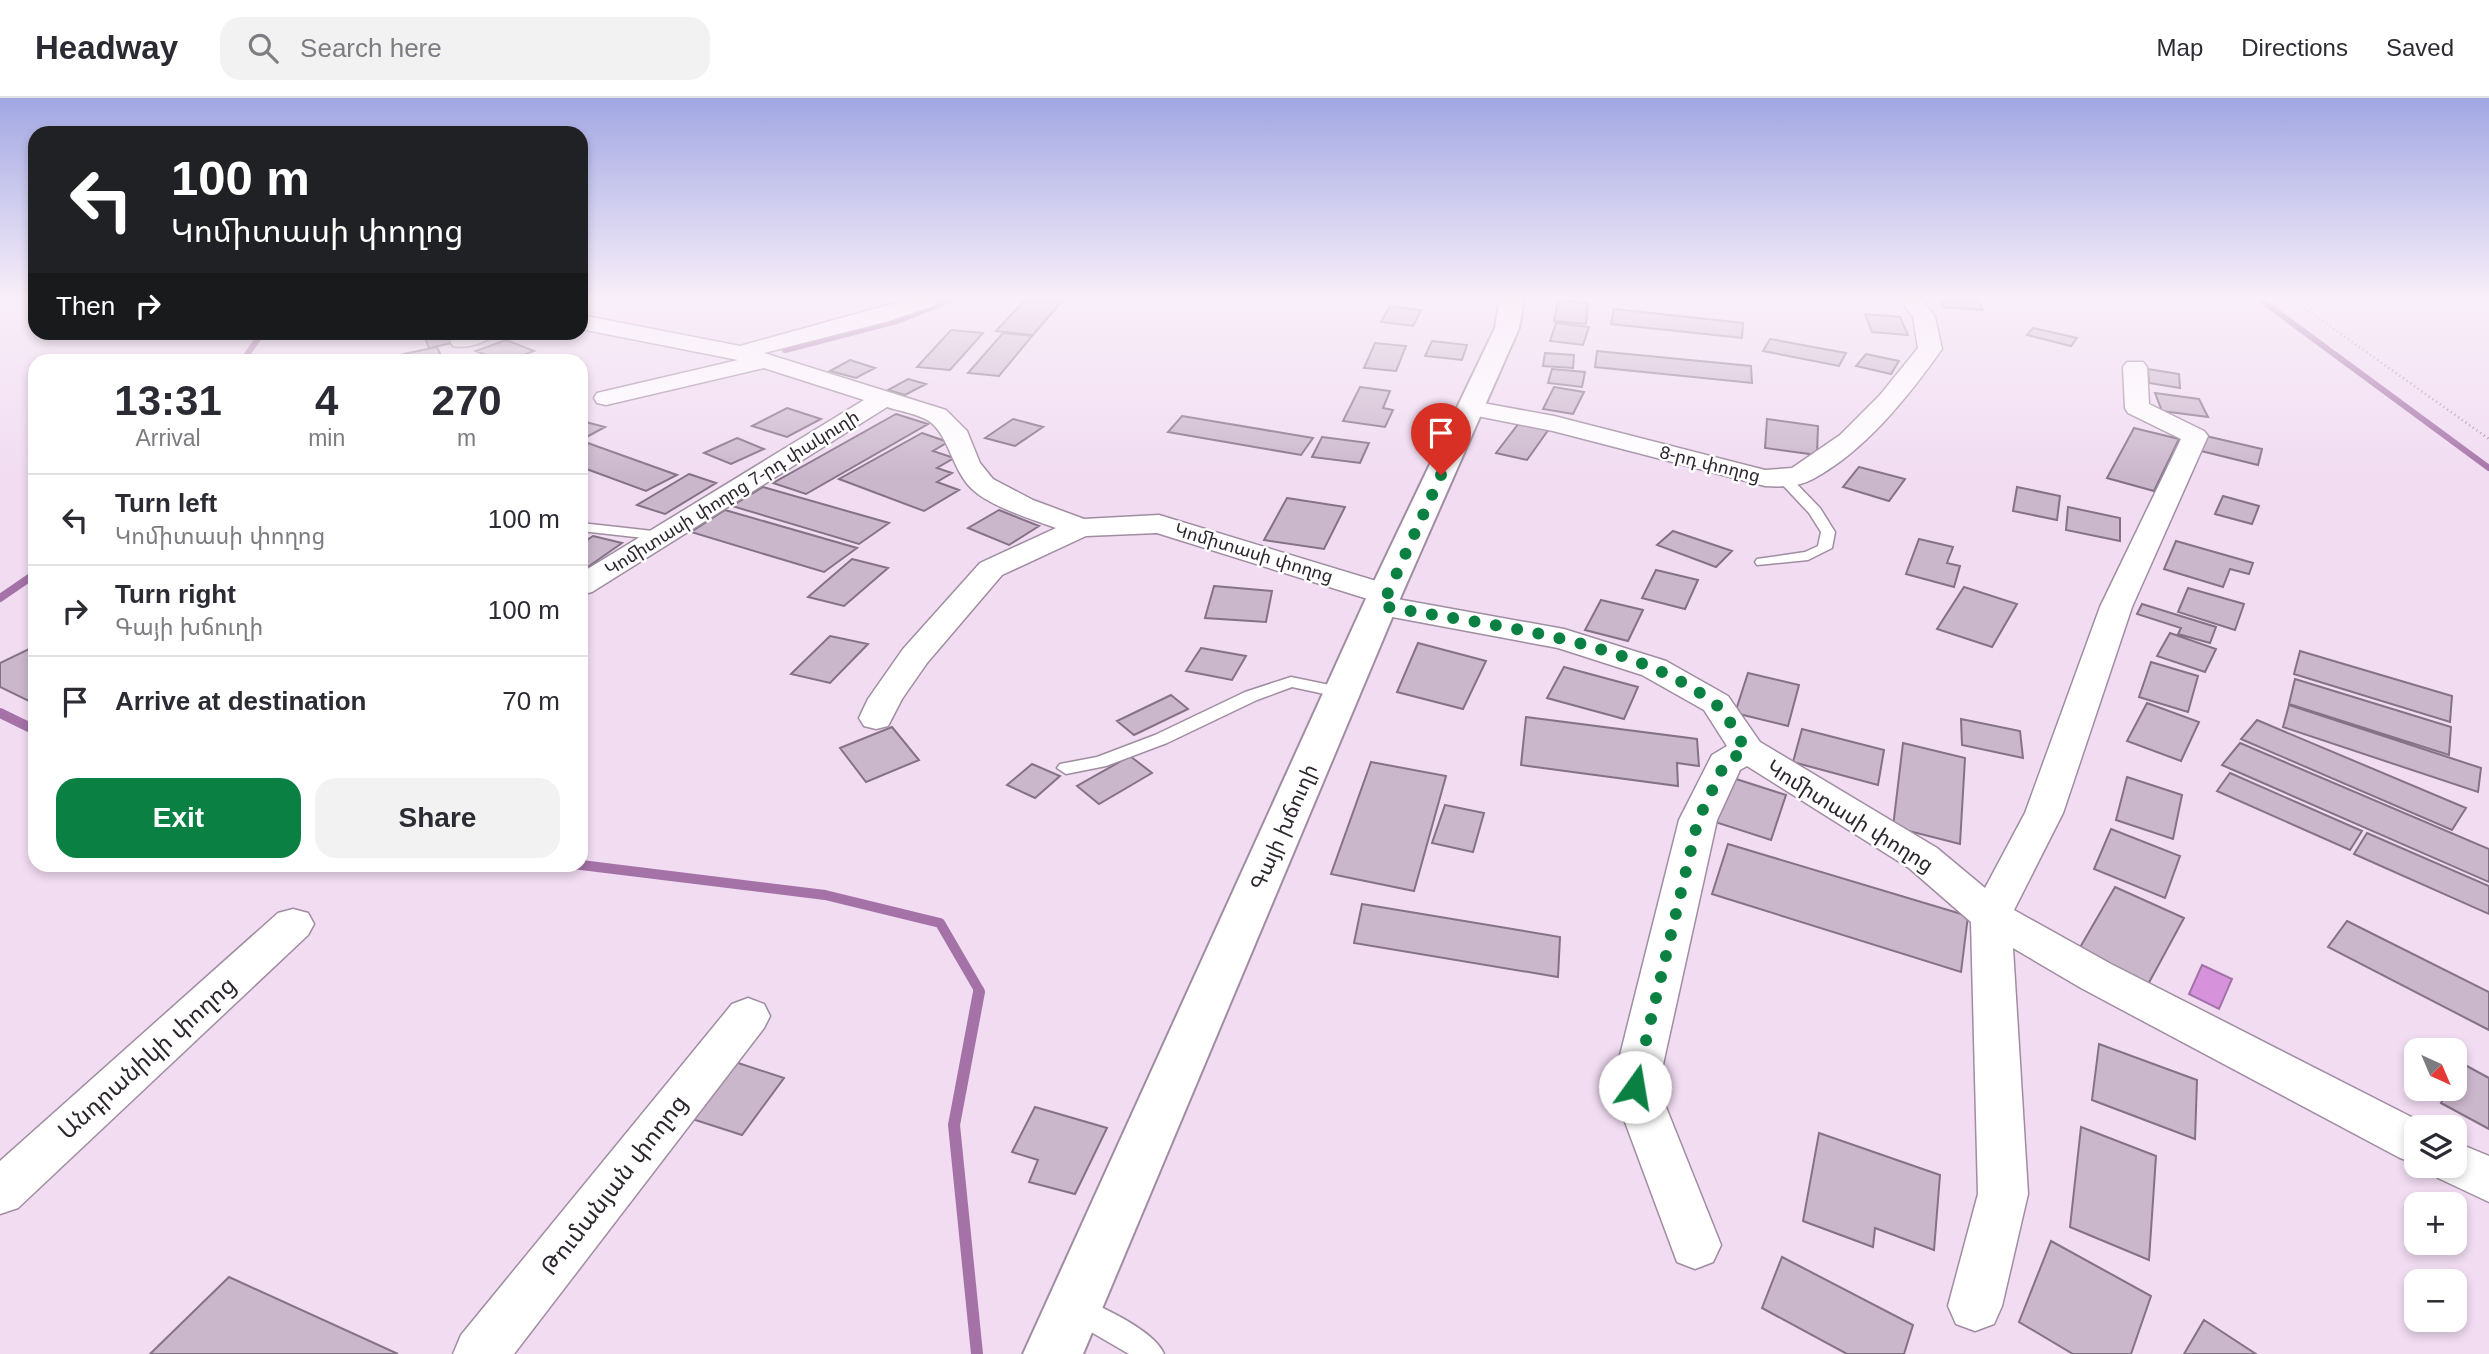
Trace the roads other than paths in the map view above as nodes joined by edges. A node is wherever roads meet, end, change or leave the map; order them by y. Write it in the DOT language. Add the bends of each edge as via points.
graph roads {
  1 [pos="753,359"];
  2 [pos="757,359"];
  3 [pos="1494,359"];
  4 [pos="1922,359"];
  5 [pos="2135,367"];
  6 [pos="606,398"];
  7 [pos="882,400"];
  8 [pos="1472,408"];
  9 [pos="1784,479"];
  10 [pos="588,528"];
  11 [pos="1081,528"];
  12 [pos="662,536"];
  13 [pos="1762,562"];
  14 [pos="588,582"];
  15 [pos="1383,600"];
  16 [pos="1343,693"];
  17 [pos="876,718"];
  18 [pos="1746,750"];
  19 [pos="1066,768"];
  20 [pos="1992,916"];
  21 [pos="293,923"];
  22 [pos="748,1016"];
  23 [pos="2404,1136"];
  24 [pos="2467,1169"];
  25 [pos="2489,1180"];
  26 [pos="0,1192"];
  27 [pos="1695,1245"];
  28 [pos="1975,1306"];
  29 [pos="1073,1307"];
  30 [pos="480,1354"];
  31 [pos="1053,1354"];
  32 [pos="1150,1354"];
  1 -- 6 [label="street"];
  2 -- 7 [label="street, Կոմիտասի փողոց"];
  3 -- 8 [label="main road, Գայի խճուղի"];
  4 -- 9 [label="street, 8-րդ փողոց" via="1849,441 1802,474"];
  5 -- 20 [label="street" via="2137,408 2194,436 2116,607 2044,813"];
  7 -- 11 [label="street, Կոմիտասի փողոց" via="937,415 954,431 967,465 983,485"];
  7 -- 12 [label="street, Կոմիտասի փողոց 7-րդ փակուղի"];
  8 -- 9 [label="street, 8-րդ փողոց"];
  8 -- 15 [label="main road, Գայի խճուղի"];
  9 -- 13 [label="lane" via="1828,532 1825,548 1808,556"];
  10 -- 12 [label="lane"];
  11 -- 15 [label="street, Կոմիտասի փողոց" via="1159,524"];
  11 -- 17 [label="street" via="991,569 915,656"];
  12 -- 14 [label="street, Կոմիտասի փողոց 7-րդ փակուղի"];
  15 -- 16 [label="main road, Գայի խճուղի"];
  15 -- 18 [label="street, Կոմիտասի փողոց" via="1564,639 1654,668 1716,703"];
  16 -- 19 [label="lane" via="1291,682 1100,762"];
  16 -- 29 [label="main road, Գայի խճուղի"];
  18 -- 20 [label="street, Կոմիտասի փողոց" via="1923,858"];
  18 -- 27 [label="street" via="1725,763 1698,820 1635,1087"];
  20 -- 23 [label="street, Կոմիտասի փողոց" via="2096,976"];
  20 -- 28 [label="street" via="2003,1194"];
  21 -- 26 [label="street, Անդրանիկի փողոց"];
  22 -- 30 [label="street, Թումանյան փողոց"];
  24 -- 25 [label="street"];
  29 -- 31 [label="main road, Գայի խճուղի"];
  29 -- 32 [label="lane"];
}
